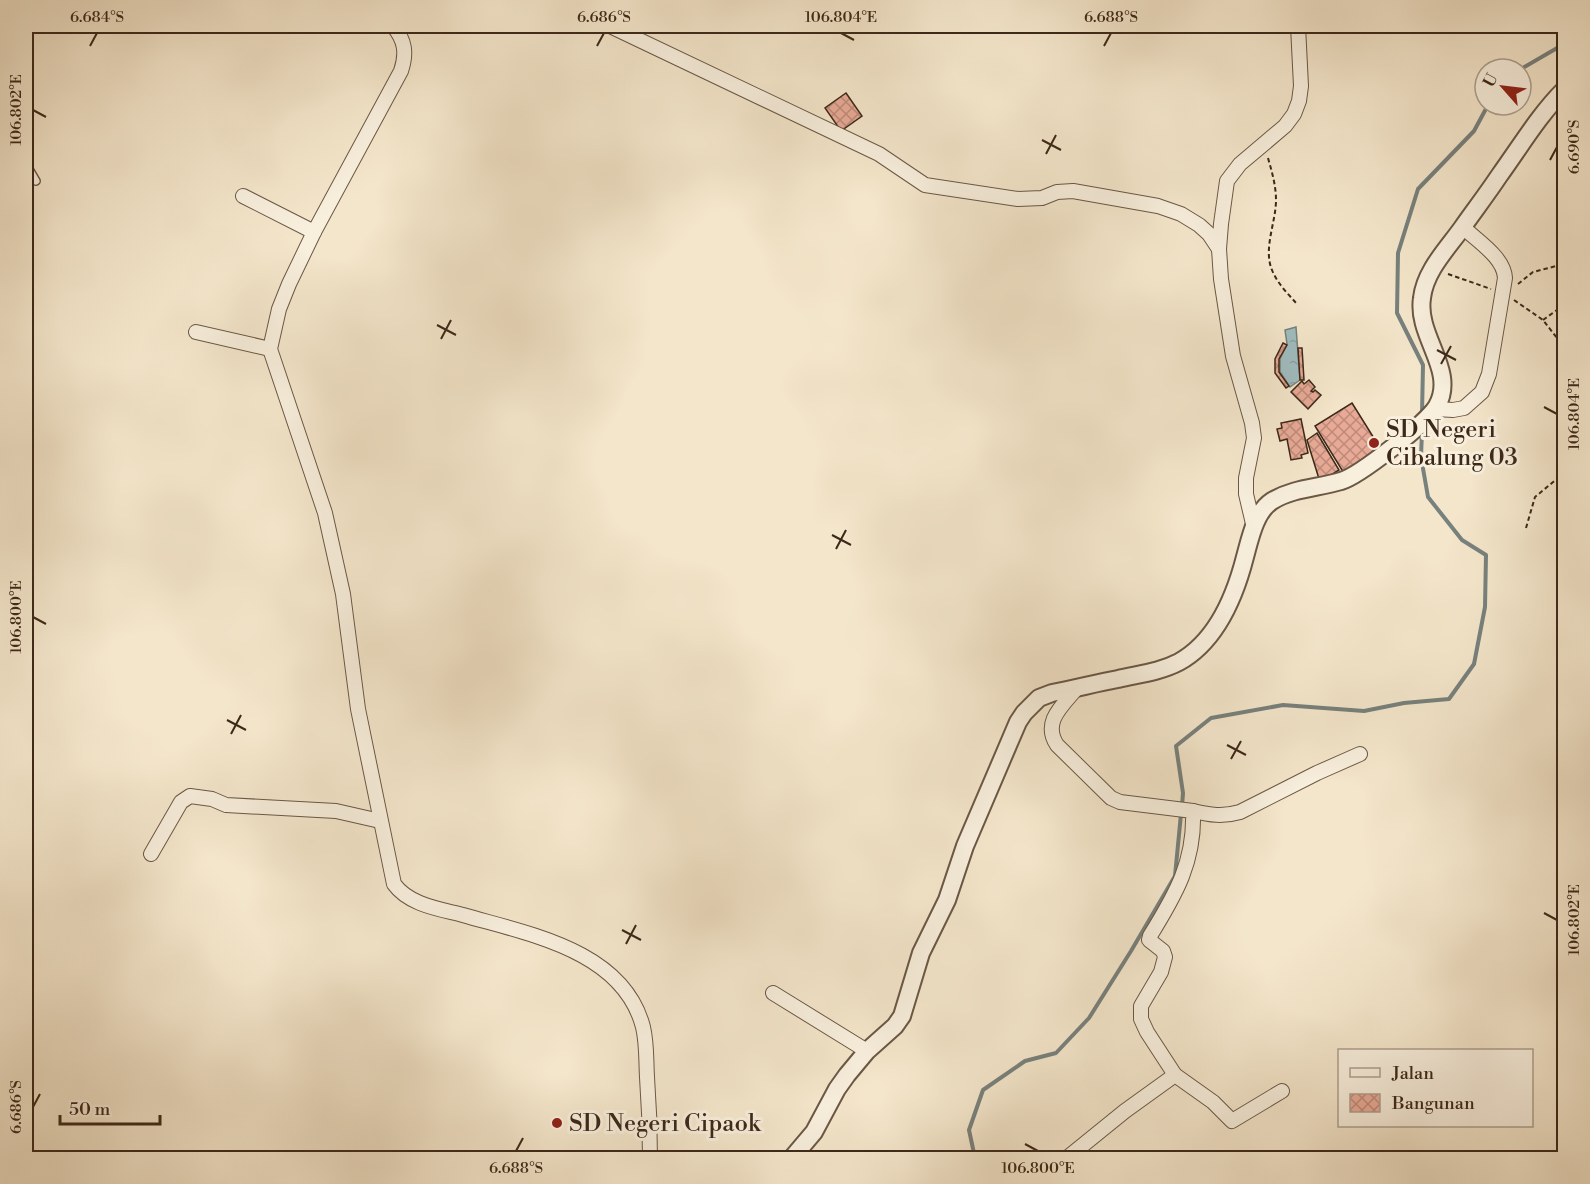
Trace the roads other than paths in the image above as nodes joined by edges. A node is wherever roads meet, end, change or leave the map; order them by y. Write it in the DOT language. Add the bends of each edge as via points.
graph roads {
  1 [pos="393,26"];
  2 [pos="610,26"];
  3 [pos="1298,26"];
  4 [pos="1564,90"];
  5 [pos="26,164"];
  6 [pos="36,181"];
  7 [pos="243,196"];
  8 [pos="1462,227"];
  9 [pos="314,232"];
  10 [pos="1219,249"];
  11 [pos="196,332"];
  12 [pos="270,349"];
  13 [pos="1433,411"];
  14 [pos="1254,528"];
  15 [pos="1077,688"];
  16 [pos="1360,754"];
  17 [pos="1187,810"];
  18 [pos="380,821"];
  19 [pos="151,854"];
  20 [pos="773,993"];
  21 [pos="867,1051"];
  22 [pos="1175,1075"];
  23 [pos="1282,1091"];
  24 [pos="650,1158"];
  25 [pos="792,1158"];
  26 [pos="1067,1158"];
  1 -- 9 [label="street" via="404,46 401,71"];
  2 -- 10 [label="street" via="879,154 925,185 1018,199 1073,191 1158,206 1199,225"];
  3 -- 10 [label="street" via="1299,101 1285,126 1239,165 1227,181"];
  4 -- 8 [label="street"];
  5 -- 6 [label="lane"];
  7 -- 9 [label="street"];
  8 -- 13 [label="street" via="1439,260 1422,298 1423,326 1443,379 1441,398"];
  8 -- 13 [label="street" via="1501,262 1505,278 1489,374 1482,392 1464,408"];
  9 -- 12 [label="street" via="279,309"];
  10 -- 14 [label="street" via="1233,356 1254,438 1246,494"];
  11 -- 12 [label="street"];
  12 -- 18 [label="street" via="325,513 343,594 358,709"];
  13 -- 14 [label="street" via="1374,463 1348,479 1293,490 1273,500"];
  14 -- 15 [label="street" via="1230,601 1219,622 1194,651 1178,663 1147,674"];
  15 -- 17 [label="street" via="1052,722 1052,737 1057,745 1111,798"];
  15 -- 21 [label="street" via="1039,698 1018,722 965,846 947,900 921,953 902,1016"];
  16 -- 17 [label="street" via="1240,812 1215,816"];
  17 -- 22 [label="street" via="1192,846 1173,899 1150,936 1149,940 1165,957 1139,1012"];
  18 -- 19 [label="street" via="336,810 226,805 190,796 181,802"];
  18 -- 24 [label="street" via="394,884 400,892 431,906 536,936 570,950 604,968 627,993 647,1047"];
  20 -- 21 [label="street"];
  21 -- 25 [label="street" via="837,1089 814,1132"];
  22 -- 23 [label="street" via="1232,1121"];
  22 -- 26 [label="street"];
}
